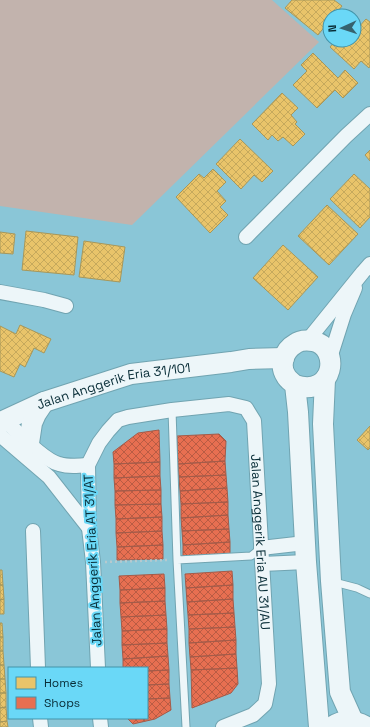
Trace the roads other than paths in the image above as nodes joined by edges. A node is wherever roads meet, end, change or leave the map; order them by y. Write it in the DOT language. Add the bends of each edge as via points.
graph roads {
  1 [pos="370,114"];
  2 [pos="246,237"];
  3 [pos="366,268"];
  4 [pos="0,292"];
  5 [pos="66,306"];
  6 [pos="308,340"];
  7 [pos="330,358"];
  8 [pos="288,373"];
  9 [pos="326,379"];
  10 [pos="44,402"];
  11 [pos="172,410"];
  12 [pos="2,426"];
  13 [pos="29,443"];
  14 [pos="88,466"];
  15 [pos="89,528"];
  16 [pos="33,531"];
  17 [pos="305,552"];
  18 [pos="258,556"];
  19 [pos="178,560"];
  20 [pos="331,581"];
  21 [pos="370,594"];
  22 [pos="38,667"];
  23 [pos="98,667"];
  24 [pos="365,726"];
  25 [pos="186,727"];
  26 [pos="223,727"];
  27 [pos="319,727"];
  28 [pos="332,727"];
  1 -- 2 [label="street"];
  3 -- 6 [label="street"];
  3 -- 7 [label="street" via="344,314"];
  4 -- 5 [label="street"];
  6 -- 7 [label="street" via="321,345"];
  6 -- 8 [label="street" via="300,341 287,351"];
  7 -- 9 [label="street"];
  8 -- 9 [label="street" via="303,388 312,388"];
  8 -- 10 [label="street, Jalan Anggerik Eria 31/101" via="231,362 131,374"];
  8 -- 17 [label="street" via="298,419"];
  9 -- 20 [label="street" via="322,424"];
  10 -- 12 [label="street, Jalan Anggerik Eria 31/101"];
  10 -- 13 [label="street" via="32,423"];
  11 -- 14 [label="street, Jalan Anggerik Eria AT 31/AT" via="118,420 99,443"];
  11 -- 18 [label="street, Jalan Anggerik Eria AU 31/AU" via="229,404 246,408 254,421"];
  11 -- 19 [label="lane"];
  12 -- 13 [label="street"];
  12 -- 15 [label="street" via="49,477"];
  13 -- 14 [label="street" via="44,457 57,464 70,467"];
  14 -- 15 [label="street, Jalan Anggerik Eria AT 31/AT"];
  15 -- 23 [label="street, Jalan Anggerik Eria AT 31/AT"];
  16 -- 22 [label="street"];
  17 -- 18 [label="street"];
  17 -- 27 [label="street"];
  18 -- 19 [label="lane"];
  18 -- 26 [label="street, Jalan Anggerik Eria AU 31/AU" via="269,684 265,704 253,715"];
  19 -- 25 [label="lane"];
  20 -- 21 [label="lane"];
  20 -- 24 [label="street" via="340,692"];
  24 -- 28 [label="street" via="343,722"];
}
